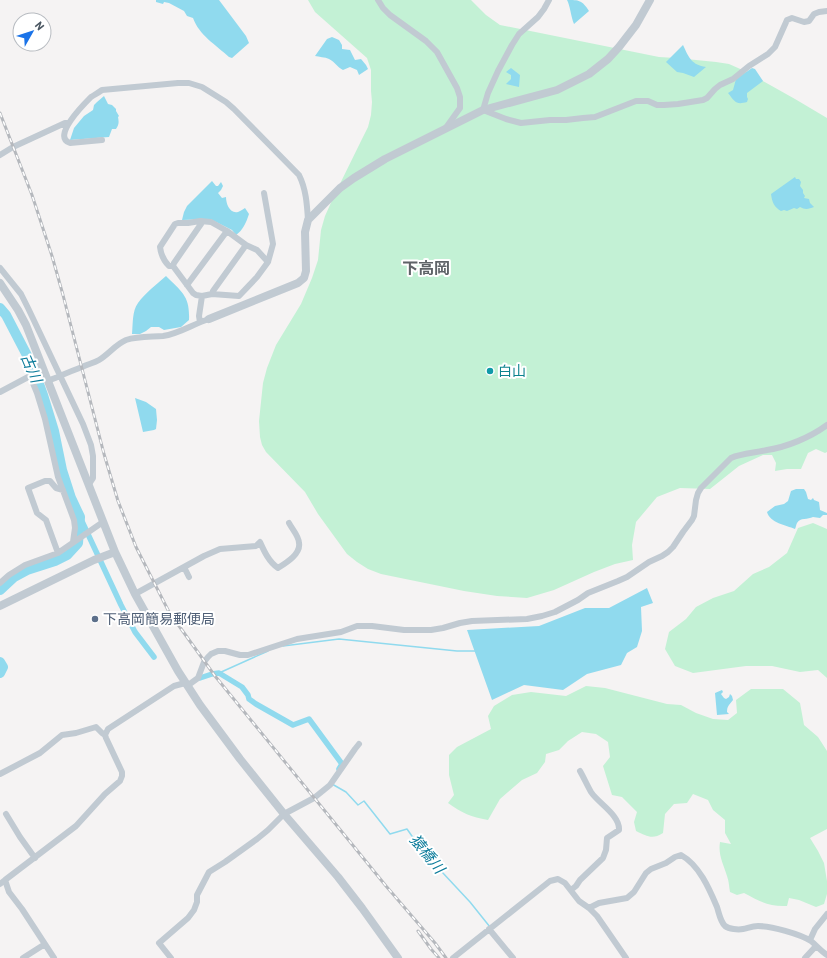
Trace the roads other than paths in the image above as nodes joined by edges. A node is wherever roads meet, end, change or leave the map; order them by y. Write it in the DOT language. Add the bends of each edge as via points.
graph roads {
  1 [pos="374,0"];
  2 [pos="378,0"];
  3 [pos="549,0"];
  4 [pos="650,0"];
  5 [pos="383,8"];
  6 [pos="827,11"];
  7 [pos="483,110"];
  8 [pos="68,123"];
  9 [pos="445,130"];
  10 [pos="102,140"];
  11 [pos="0,155"];
  12 [pos="264,193"];
  13 [pos="308,220"];
  14 [pos="202,221"];
  15 [pos="227,231"];
  16 [pos="246,245"];
  17 [pos="268,262"];
  18 [pos="173,266"];
  19 [pos="0,268"];
  20 [pos="0,283"];
  21 [pos="187,285"];
  22 [pos="212,294"];
  23 [pos="202,296"];
  24 [pos="209,319"];
  25 [pos="200,322"];
  26 [pos="42,372"];
  27 [pos="31,376"];
  28 [pos="60,376"];
  29 [pos="48,381"];
  30 [pos="0,392"];
  31 [pos="827,425"];
  32 [pos="88,484"];
  33 [pos="63,490"];
  34 [pos="103,522"];
  35 [pos="289,523"];
  36 [pos="74,541"];
  37 [pos="115,552"];
  38 [pos="58,553"];
  39 [pos="184,566"];
  40 [pos="190,577"];
  41 [pos="0,583"];
  42 [pos="135,594"];
  43 [pos="0,606"];
  44 [pos="186,684"];
  45 [pos="105,734"];
  46 [pos="359,744"];
  47 [pos="580,771"];
  48 [pos="0,774"];
  49 [pos="6,814"];
  50 [pos="284,814"];
  51 [pos="35,858"];
  52 [pos="3,882"];
  53 [pos="571,890"];
  54 [pos="589,908"];
  55 [pos="827,914"];
  56 [pos="491,929"];
  57 [pos="810,940"];
  58 [pos="45,944"];
  59 [pos="816,946"];
  60 [pos="827,955"];
  61 [pos="396,957"];
  62 [pos="23,958"];
  63 [pos="54,958"];
  64 [pos="171,958"];
  65 [pos="452,958"];
  66 [pos="513,958"];
  67 [pos="626,958"];
  68 [pos="805,958"];
  1 -- 5 [label="street"];
  2 -- 5 [label="street"];
  3 -- 7 [label="street" via="538,17 512,44 488,93"];
  4 -- 7 [label="street" via="636,25 619,47 589,74 557,90"];
  5 -- 9 [label="street" via="437,52 457,88 460,108"];
  6 -- 7 [label="street" via="814,14 809,21 792,18 788,20 768,54 733,79 720,85 703,100 664,105 636,101 595,117 521,123"];
  7 -- 9 [label="street"];
  8 -- 10 [label="street" via="64,139 70,144"];
  8 -- 11 [label="street"];
  8 -- 13 [label="street" via="92,96 102,90 178,83 202,87 234,109 299,175 306,198"];
  9 -- 13 [label="street" via="385,159 354,178 340,188"];
  12 -- 17 [label="street" via="273,244"];
  13 -- 24 [label="street" via="305,232 304,278 298,283"];
  14 -- 15 [label="street" via="211,222"];
  14 -- 18 [label="street"];
  14 -- 18 [label="street" via="175,224 160,247 165,262"];
  15 -- 16 [label="street"];
  15 -- 21 [label="street"];
  16 -- 17 [label="street" via="257,250"];
  16 -- 22 [label="street"];
  17 -- 22 [label="street" via="239,296"];
  18 -- 21 [label="street"];
  19 -- 28 [label="street" via="21,294"];
  20 -- 26 [label="street" via="26,325"];
  21 -- 23 [label="street" via="193,293"];
  22 -- 23 [label="street"];
  23 -- 25 [label="street"];
  24 -- 25 [label="street"];
  25 -- 28 [label="street" via="163,336 127,340 100,360"];
  26 -- 27 [label="street"];
  26 -- 29 [label="street"];
  27 -- 30 [label="street"];
  27 -- 33 [label="street"];
  28 -- 29 [label="street"];
  28 -- 32 [label="street" via="91,445 93,478"];
  29 -- 32 [label="street"];
  31 -- 44 [label="street" via="791,443 731,458 701,488 692,520 668,552 627,577 588,593 555,612 527,619 472,621 431,630 357,626 341,632 278,644 248,655 218,651 204,662 198,678"];
  32 -- 34 [label="street"];
  33 -- 36 [label="street" via="76,528"];
  33 -- 38 [label="street" via="56,488 50,481 28,488 37,513 46,520"];
  34 -- 36 [label="street"];
  34 -- 37 [label="street"];
  35 -- 39 [label="street" via="300,543 297,552 278,568 270,560 260,542 256,546 220,549"];
  36 -- 38 [label="street"];
  37 -- 42 [label="street"];
  37 -- 43 [label="street"];
  38 -- 41 [label="street" via="25,565"];
  39 -- 40 [label="street"];
  39 -- 42 [label="street"];
  42 -- 44 [label="street"];
  44 -- 45 [label="street" via="174,686 111,727"];
  44 -- 50 [label="street" via="240,759"];
  45 -- 48 [label="street" via="96,727 62,735 40,752"];
  45 -- 51 [label="street" via="122,772 120,781 76,826"];
  46 -- 50 [label="street" via="331,783 314,798"];
  47 -- 53 [label="street" via="590,791 614,816 619,830 607,838 603,858"];
  49 -- 51 [label="street"];
  50 -- 61 [label="street" via="338,877"];
  50 -- 64 [label="street" via="257,840 209,872 197,895 194,910 159,943"];
  51 -- 52 [label="street"];
  52 -- 58 [label="street"];
  53 -- 54 [label="street" via="579,901"];
  53 -- 56 [label="street" via="558,879 550,881"];
  54 -- 57 [label="street" via="599,903 627,898 651,869 681,855 697,870 726,927 743,929 759,926 784,930"];
  54 -- 67 [label="street"];
  55 -- 57 [label="street" via="815,928"];
  56 -- 65 [label="street"];
  56 -- 66 [label="street"];
  57 -- 59 [label="street"];
  58 -- 62 [label="street"];
  58 -- 63 [label="street"];
  59 -- 60 [label="street"];
  59 -- 68 [label="street"];
}
